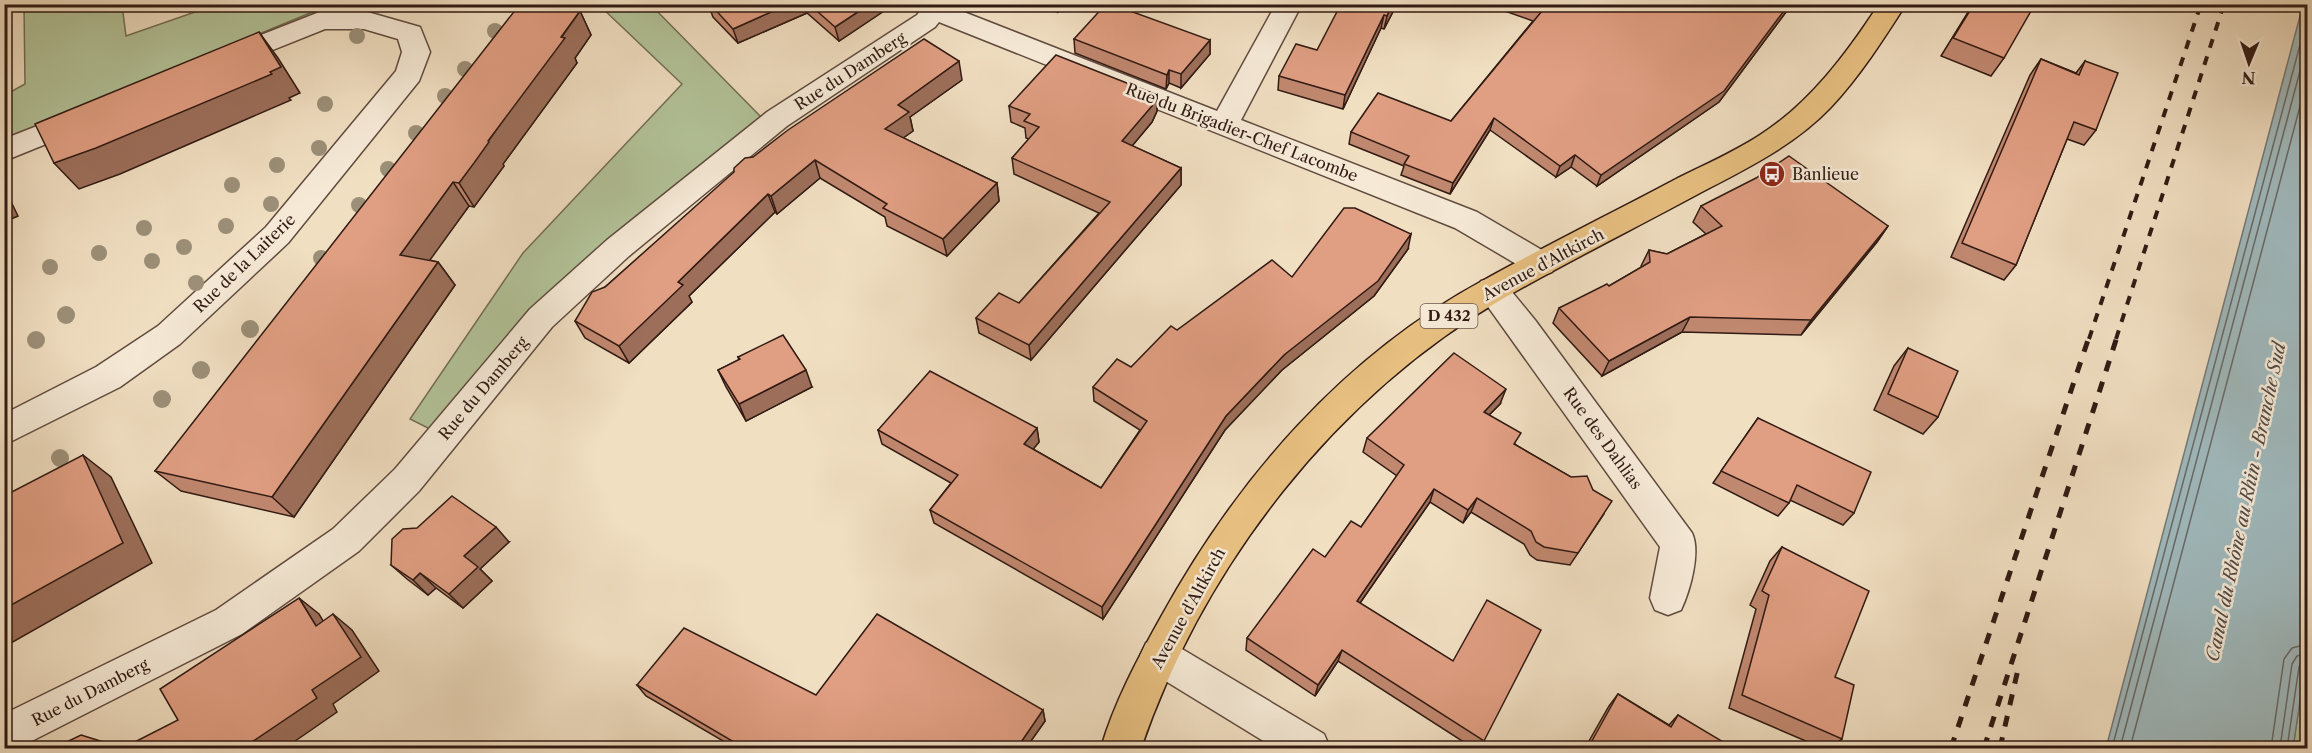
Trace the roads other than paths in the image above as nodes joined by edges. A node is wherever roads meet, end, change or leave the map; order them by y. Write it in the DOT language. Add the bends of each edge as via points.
graph roads {
  1 [pos="1289,4"];
  2 [pos="1893,4"];
  3 [pos="938,8"];
  4 [pos="202,69"];
  5 [pos="105,109"];
  6 [pos="1223,126"];
  7 [pos="4,151"];
  8 [pos="1541,264"];
  9 [pos="1492,290"];
  10 [pos="4,430"];
  11 [pos="1668,598"];
  12 [pos="1159,656"];
  13 [pos="4,735"];
  14 [pos="1121,748"];
  15 [pos="1310,748"];
  1 -- 6 [label="street"];
  2 -- 8 [label="main road, Avenue d'Altkirch / D 432" via="1862,52 1820,101 1771,142"];
  3 -- 6 [label="street, Rue du Brigadier-Chef Lacombe"];
  3 -- 13 [label="street, Rue du Damberg" via="926,21 777,119 618,248 541,318 407,480 346,540 229,622"];
  4 -- 10 [label="street, Rue de la Laiterie" via="322,20 364,20 410,33 416,52 409,74 277,235 169,335 108,377"];
  5 -- 7 [label="street"];
  6 -- 8 [label="street, Rue du Brigadier-Chef Lacombe" via="1466,220"];
  8 -- 9 [label="main road, Avenue d'Altkirch / D 432"];
  9 -- 11 [label="street, Rue des Dahlias" via="1679,544"];
  9 -- 12 [label="main road, Avenue d'Altkirch / D 432" via="1443,321 1373,375 1324,420 1274,476 1220,548"];
  12 -- 14 [label="main road, Avenue d'Altkirch / D 432"];
  12 -- 15 [label="street"];
}
